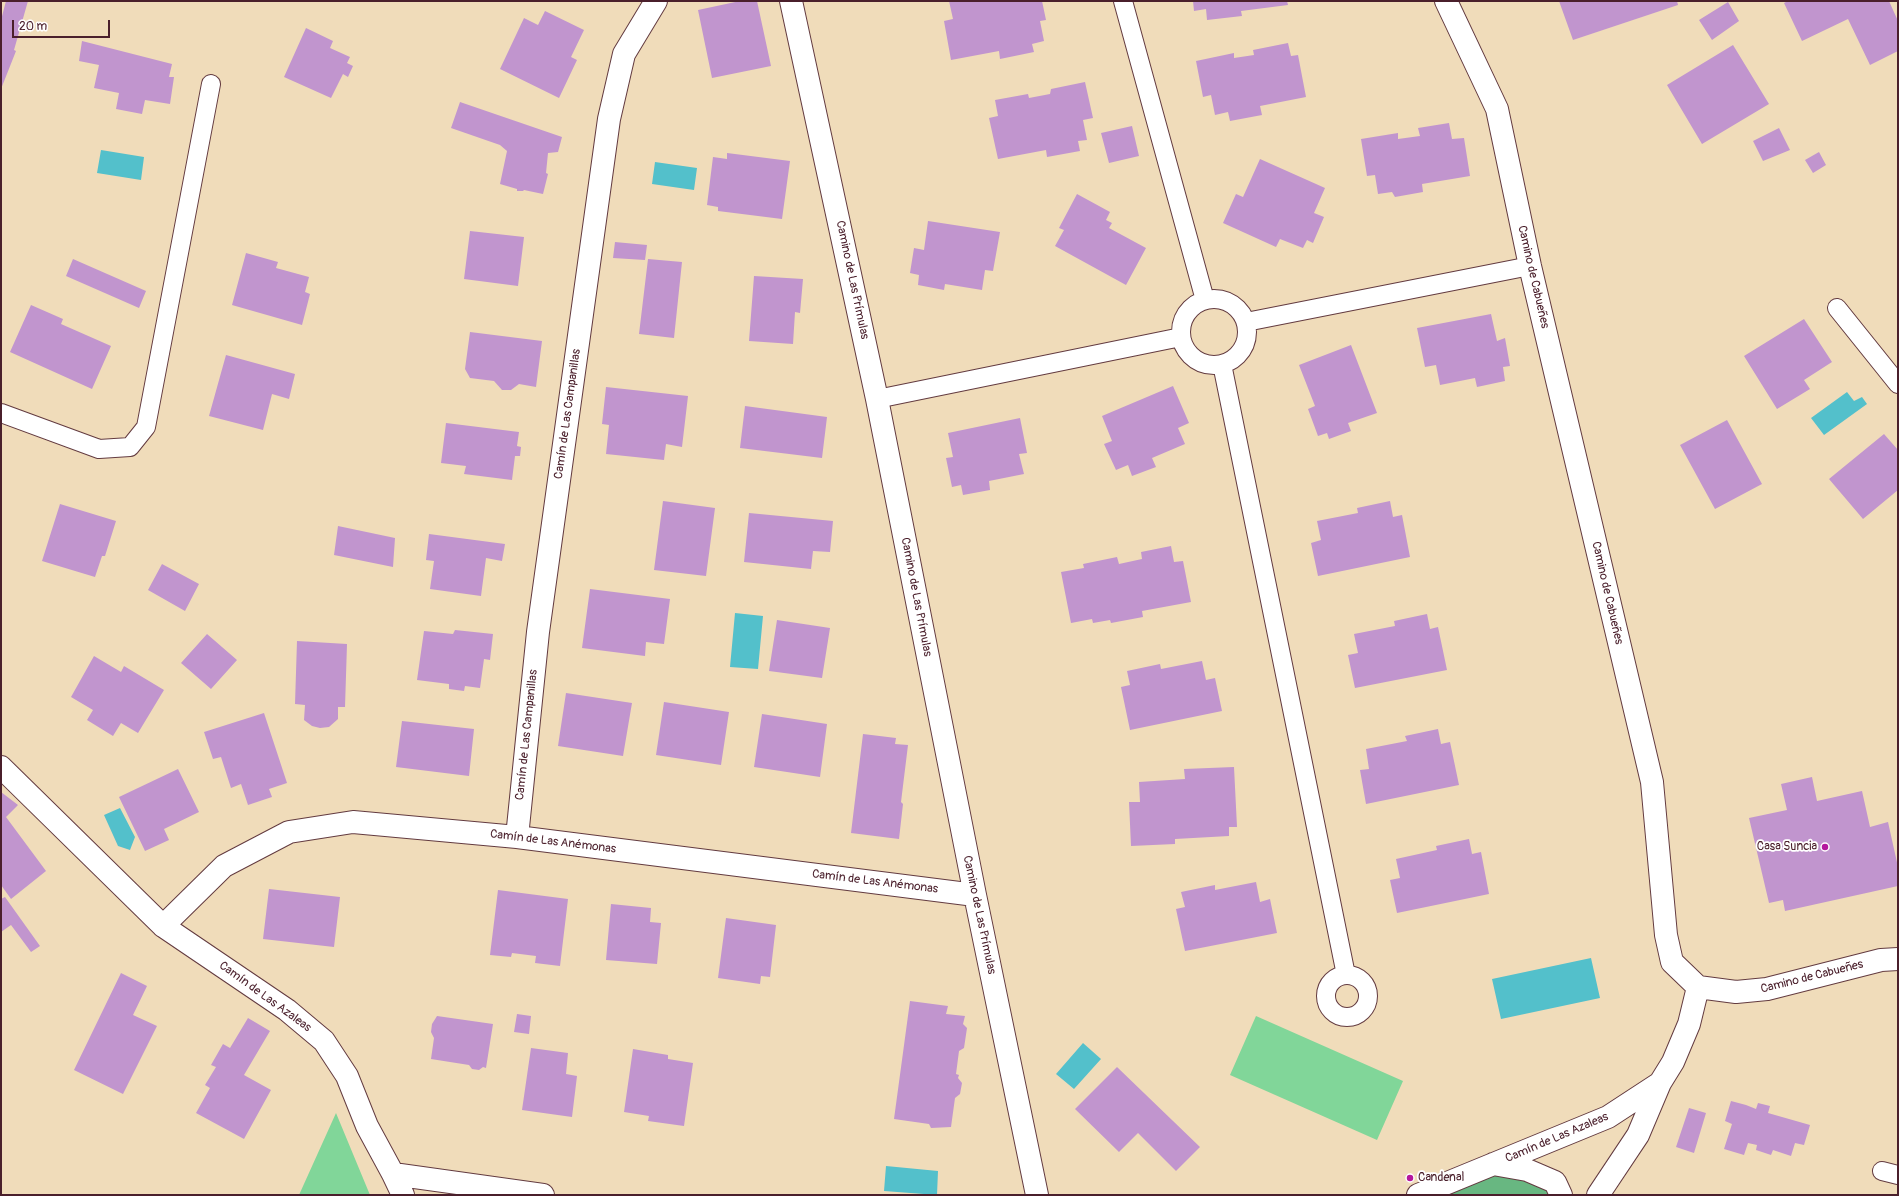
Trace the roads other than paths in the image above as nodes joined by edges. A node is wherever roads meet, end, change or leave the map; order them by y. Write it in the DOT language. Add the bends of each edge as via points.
graph roads {
  1 [pos="656,1"];
  2 [pos="791,1"];
  3 [pos="1123,1"];
  4 [pos="1446,1"];
  5 [pos="211,84"];
  6 [pos="1530,266"];
  7 [pos="1205,300"];
  8 [pos="1837,308"];
  9 [pos="1246,322"];
  10 [pos="1181,337"];
  11 [pos="1222,364"];
  12 [pos="1898,384"];
  13 [pos="877,399"];
  14 [pos="1,413"];
  15 [pos="1,767"];
  16 [pos="517,837"];
  17 [pos="975,895"];
  18 [pos="163,926"];
  19 [pos="1898,959"];
  20 [pos="1346,975"];
  21 [pos="1698,987"];
  22 [pos="1660,1083"];
  23 [pos="1494,1164"];
  24 [pos="393,1174"];
  25 [pos="469,1190"];
  26 [pos="403,1195"];
  27 [pos="543,1195"];
  28 [pos="1037,1195"];
  29 [pos="1418,1195"];
  30 [pos="1561,1195"];
  31 [pos="1598,1195"];
  1 -- 16 [label="street, Camín de Las Campanillas" via="624,54 609,119 538,632"];
  2 -- 13 [label="street, Camino de Las Prímulas"];
  3 -- 7 [label="lane"];
  4 -- 6 [label="street, Camino de Cabueñes" via="1497,109"];
  5 -- 14 [label="lane" via="146,427 130,446 99,449"];
  6 -- 9 [label="lane"];
  6 -- 21 [label="street, Camino de Cabueñes" via="1652,782 1666,935 1672,962"];
  7 -- 9 [label="lane" via="1223,300 1233,305 1241,312"];
  7 -- 10 [label="lane" via="1192,307 1185,316"];
  8 -- 12 [label="lane"];
  9 -- 11 [label="lane" via="1245,344 1240,353"];
  10 -- 11 [label="lane" via="1191,356 1206,363"];
  10 -- 13 [label="lane"];
  11 -- 20 [label="lane"];
  13 -- 17 [label="street, Camino de Las Prímulas"];
  15 -- 18 [label="street, Camín de Las Azaleas"];
  16 -- 17 [label="street, Camín de Las Anémonas"];
  16 -- 18 [label="street, Camín de Las Anémonas" via="353,822 289,832 224,866"];
  17 -- 28 [label="street, Camino de Las Prímulas"];
  18 -- 24 [label="street, Camín de Las Azaleas" via="287,1010 324,1040 347,1076 367,1126"];
  19 -- 21 [label="street, Camino de Cabueñes" via="1881,960 1767,990 1736,992"];
  21 -- 22 [label="street, Camín de Las Azaleas" via="1689,1024 1673,1062"];
  22 -- 23 [label="street, Camín de Las Azaleas" via="1608,1116"];
  22 -- 31 [label="street" via="1638,1135"];
  23 -- 29 [label="street, Camín de Las Azaleas"];
  23 -- 30 [label="street" via="1527,1170 1555,1182"];
  24 -- 25 [label="street"];
  24 -- 26 [label="street, Camín de Las Azaleas"];
  25 -- 27 [label="street"];
}
